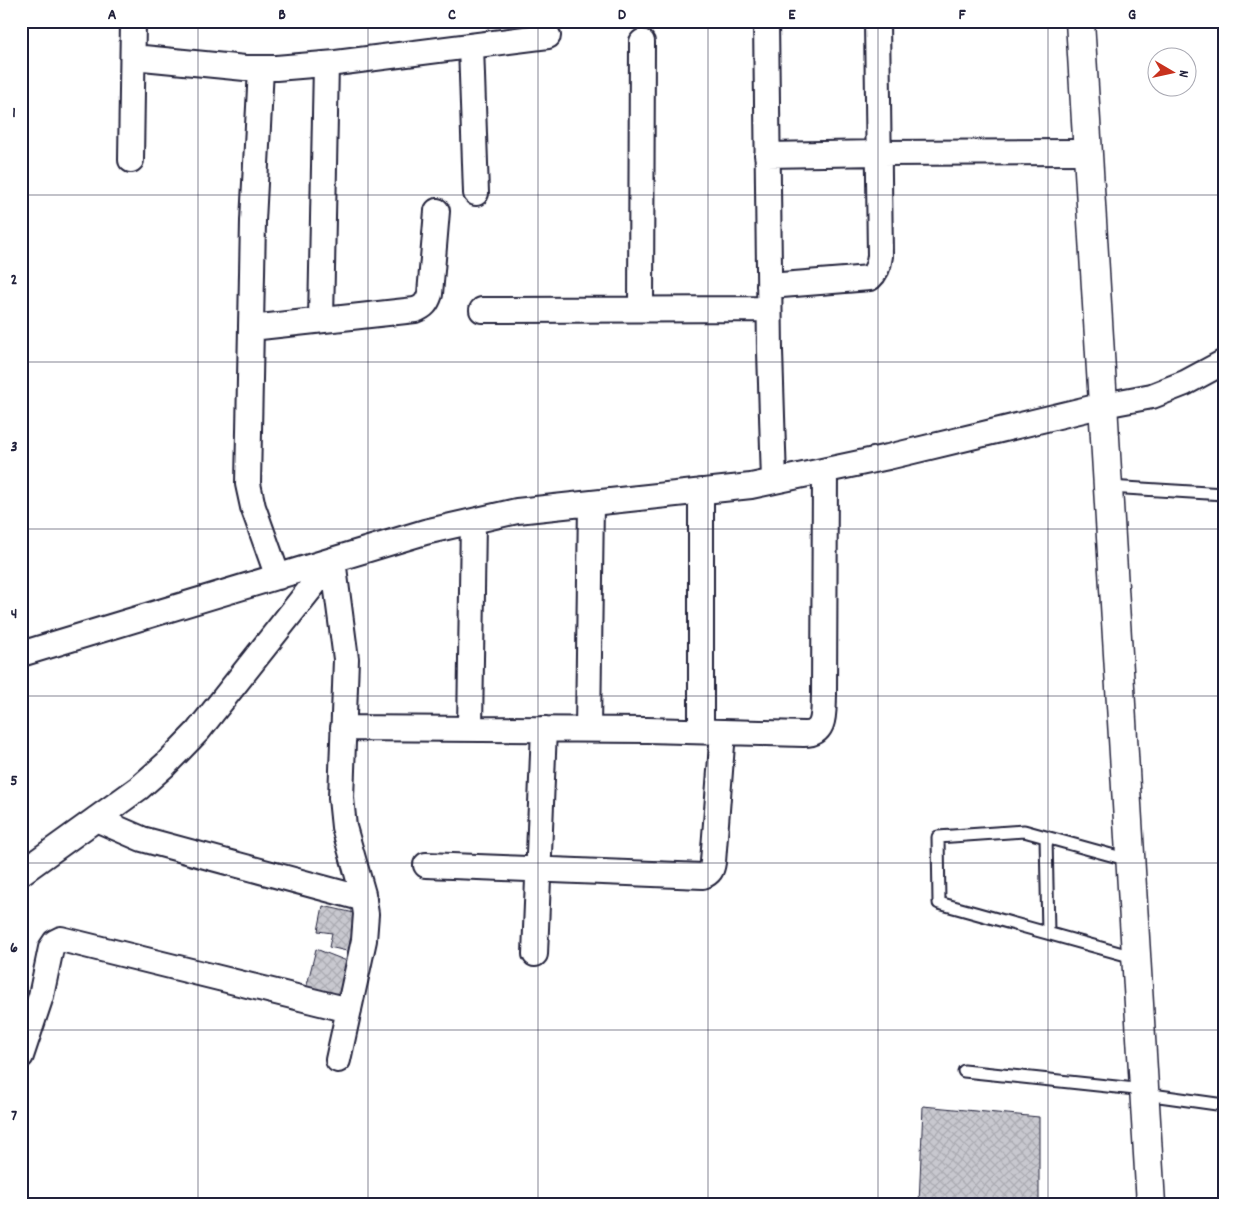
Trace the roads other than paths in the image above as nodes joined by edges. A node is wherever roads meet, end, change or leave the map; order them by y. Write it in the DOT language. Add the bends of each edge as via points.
graph roads {
  1 [pos="133,21"];
  2 [pos="766,21"];
  3 [pos="877,21"];
  4 [pos="1080,21"];
  5 [pos="548,36"];
  6 [pos="642,42"];
  7 [pos="471,46"];
  8 [pos="133,58"];
  9 [pos="326,64"];
  10 [pos="262,69"];
  11 [pos="1088,152"];
  12 [pos="879,153"];
  13 [pos="767,155"];
  14 [pos="132,160"];
  15 [pos="476,193"];
  16 [pos="437,211"];
  17 [pos="769,286"];
  18 [pos="641,309"];
  19 [pos="769,309"];
  20 [pos="482,310"];
  21 [pos="322,320"];
  22 [pos="251,328"];
  23 [pos="1224,362"];
  24 [pos="1104,405"];
  25 [pos="825,470"];
  26 [pos="774,481"];
  27 [pos="1109,488"];
  28 [pos="701,491"];
  29 [pos="1224,494"];
  30 [pos="591,503"];
  31 [pos="473,521"];
  32 [pos="334,560"];
  33 [pos="278,577"];
  34 [pos="21,654"];
  35 [pos="343,728"];
  36 [pos="470,729"];
  37 [pos="544,729"];
  38 [pos="588,729"];
  39 [pos="712,731"];
  40 [pos="96,819"];
  41 [pos="1046,837"];
  42 [pos="1131,861"];
  43 [pos="426,865"];
  44 [pos="539,870"];
  45 [pos="21,873"];
  46 [pos="364,899"];
  47 [pos="1048,933"];
  48 [pos="535,954"];
  49 [pos="1136,958"];
  50 [pos="349,1010"];
  51 [pos="21,1056"];
  52 [pos="338,1060"];
  53 [pos="964,1071"];
  54 [pos="1145,1092"];
  55 [pos="1224,1105"];
  56 [pos="1151,1204"];
  1 -- 8 [label="street"];
  2 -- 13 [label="street"];
  3 -- 12 [label="street"];
  4 -- 11 [label="main road"];
  5 -- 7 [label="street"];
  6 -- 18 [label="street"];
  7 -- 9 [label="street"];
  7 -- 15 [label="street"];
  8 -- 10 [label="street"];
  8 -- 14 [label="street"];
  9 -- 10 [label="street"];
  9 -- 21 [label="street"];
  10 -- 22 [label="street" via="252,221"];
  11 -- 12 [label="street"];
  11 -- 24 [label="main road"];
  12 -- 13 [label="street"];
  12 -- 17 [label="street" via="880,256 875,274 870,278"];
  13 -- 17 [label="street"];
  16 -- 21 [label="street" via="430,294 422,307"];
  17 -- 19 [label="street"];
  18 -- 19 [label="street"];
  18 -- 20 [label="street"];
  19 -- 26 [label="street"];
  21 -- 22 [label="street"];
  22 -- 33 [label="street" via="248,484"];
  23 -- 24 [label="street" via="1152,396"];
  24 -- 25 [label="street" via="888,458"];
  24 -- 27 [label="main road"];
  25 -- 26 [label="street"];
  25 -- 39 [label="street" via="824,695 821,725 811,734"];
  26 -- 28 [label="street"];
  27 -- 29 [label="lane"];
  27 -- 42 [label="main road"];
  28 -- 30 [label="street"];
  28 -- 39 [label="street"];
  30 -- 31 [label="street" via="517,511"];
  30 -- 38 [label="street"];
  31 -- 32 [label="street"];
  31 -- 36 [label="street"];
  32 -- 33 [label="street"];
  32 -- 35 [label="street" via="346,659"];
  32 -- 40 [label="street" via="198,731 139,788"];
  33 -- 34 [label="street"];
  35 -- 36 [label="street"];
  35 -- 46 [label="street" via="341,798 344,827"];
  36 -- 37 [label="street"];
  37 -- 38 [label="street"];
  37 -- 44 [label="street"];
  38 -- 39 [label="street"];
  39 -- 44 [label="street" via="714,862 708,874"];
  40 -- 45 [label="street"];
  40 -- 46 [label="street" via="142,839"];
  41 -- 42 [label="lane"];
  41 -- 47 [label="lane"];
  41 -- 47 [label="lane" via="1024,831 938,837 939,903"];
  42 -- 49 [label="main road"];
  43 -- 44 [label="street"];
  44 -- 48 [label="street"];
  46 -- 50 [label="street" via="364,940"];
  47 -- 49 [label="lane"];
  49 -- 54 [label="main road"];
  50 -- 51 [label="street" via="61,940 51,948 41,996"];
  50 -- 52 [label="street"];
  53 -- 54 [label="lane"];
  54 -- 55 [label="lane"];
  54 -- 56 [label="main road"];
}
